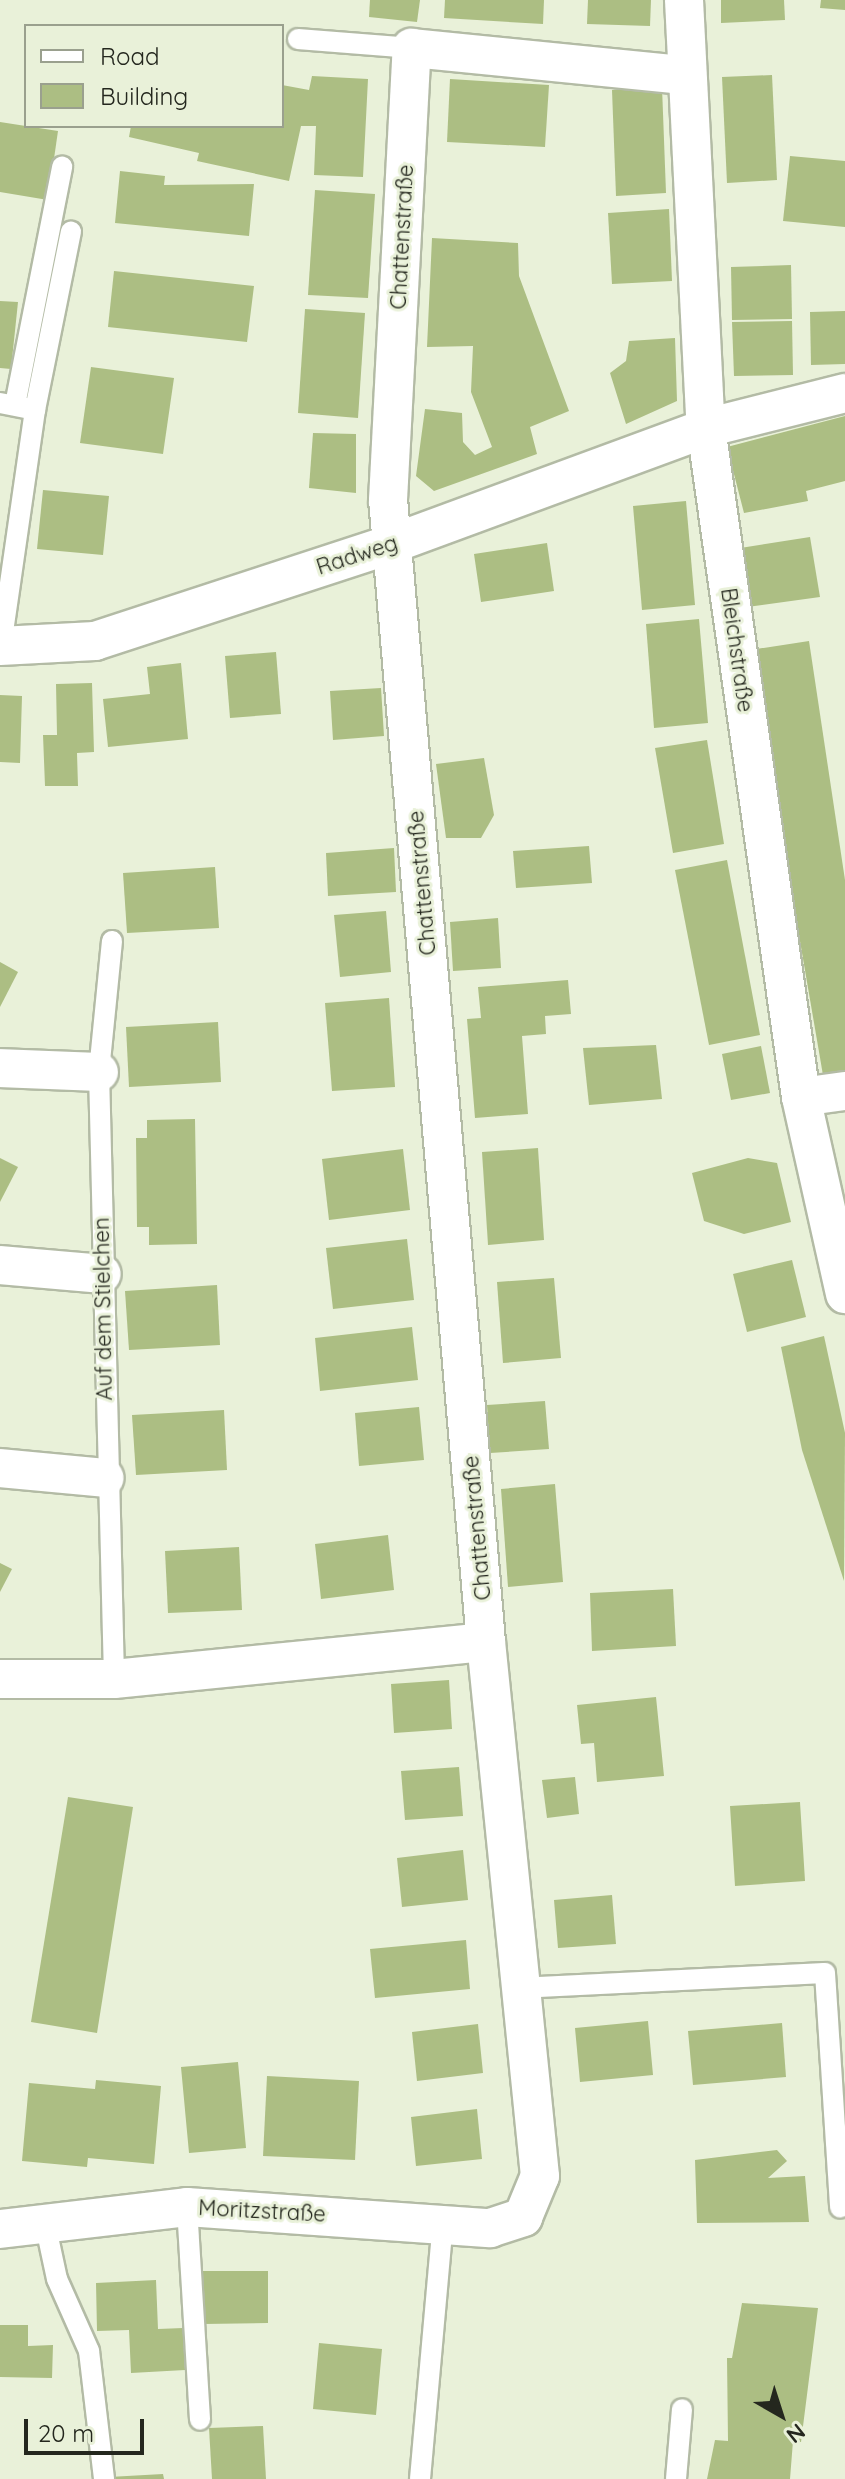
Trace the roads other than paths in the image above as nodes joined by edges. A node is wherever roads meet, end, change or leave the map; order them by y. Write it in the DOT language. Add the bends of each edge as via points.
graph roads {
  1 [pos="684,0"];
  2 [pos="298,39"];
  3 [pos="412,48"];
  4 [pos="683,75"];
  5 [pos="62,167"];
  6 [pos="71,232"];
  7 [pos="845,393"];
  8 [pos="17,406"];
  9 [pos="706,428"];
  10 [pos="394,543"];
  11 [pos="1,646"];
  12 [pos="112,941"];
  13 [pos="0,1068"];
  14 [pos="99,1072"];
  15 [pos="845,1091"];
  16 [pos="801,1097"];
  17 [pos="0,1265"];
  18 [pos="102,1274"];
  19 [pos="845,1294"];
  20 [pos="0,1468"];
  21 [pos="105,1478"];
  22 [pos="486,1642"];
  23 [pos="0,1679"];
  24 [pos="114,1679"];
  25 [pos="518,1988"];
  26 [pos="187,2207"];
  27 [pos="840,2208"];
  28 [pos="523,2217"];
  29 [pos="443,2222"];
  30 [pos="45,2223"];
  31 [pos="0,2229"];
  32 [pos="682,2409"];
  33 [pos="200,2420"];
  34 [pos="104,2479"];
  35 [pos="420,2479"];
  36 [pos="676,2479"];
  1 -- 4 [label="street, Bleichstraße"];
  2 -- 3 [label="lane"];
  3 -- 4 [label="street"];
  3 -- 10 [label="street, Chattenstraße" via="388,500"];
  4 -- 9 [label="street, Bleichstraße"];
  5 -- 8 [label="lane"];
  6 -- 8 [label="lane"];
  7 -- 9 [label="street, Radweg"];
  8 -- 11 [label="lane"];
  9 -- 10 [label="street, Radweg"];
  9 -- 16 [label="street, Bleichstraße"];
  10 -- 11 [label="street, Radweg" via="95,641"];
  10 -- 22 [label="street, Chattenstraße"];
  12 -- 14 [label="lane, Auf dem Stielchen"];
  13 -- 14 [label="street"];
  14 -- 18 [label="lane, Auf dem Stielchen"];
  15 -- 16 [label="street"];
  16 -- 19 [label="street, Bleichstraße"];
  17 -- 18 [label="street"];
  18 -- 21 [label="lane, Auf dem Stielchen"];
  20 -- 21 [label="street"];
  21 -- 24 [label="lane, Auf dem Stielchen"];
  22 -- 24 [label="street"];
  22 -- 25 [label="street, Chattenstraße"];
  23 -- 24 [label="street"];
  25 -- 27 [label="lane" via="825,1973"];
  25 -- 28 [label="street, Chattenstraße" via="540,2176"];
  26 -- 29 [label="street, Moritzstraße"];
  26 -- 30 [label="street, Moritzstraße"];
  26 -- 33 [label="lane"];
  28 -- 29 [label="street, Moritzstraße" via="490,2228"];
  29 -- 35 [label="lane"];
  30 -- 31 [label="street, Moritzstraße"];
  30 -- 34 [label="lane" via="57,2279 89,2351"];
  32 -- 36 [label="lane"];
}
